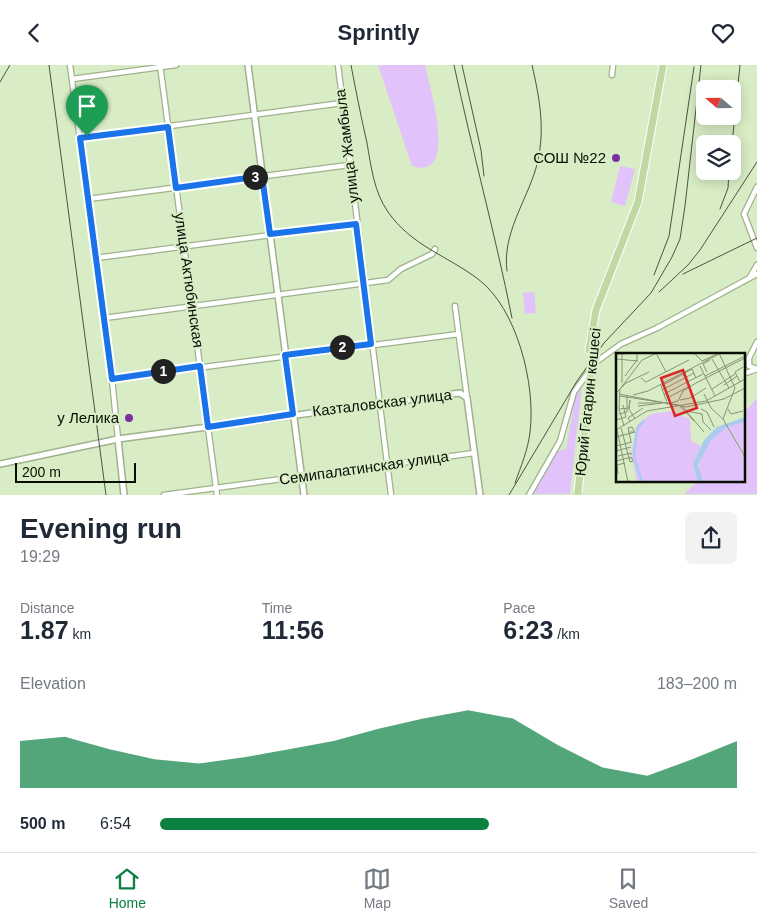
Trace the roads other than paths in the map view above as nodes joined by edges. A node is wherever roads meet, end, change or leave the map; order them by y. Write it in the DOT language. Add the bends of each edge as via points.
graph roads {
  1 [pos="70,65"];
  2 [pos="176,65"];
  3 [pos="248,65"];
  4 [pos="338,65"];
  5 [pos="614,65"];
  6 [pos="663,65"];
  7 [pos="668,65"];
  8 [pos="160,66"];
  9 [pos="612,75"];
  10 [pos="72,79"];
  11 [pos="342,103"];
  12 [pos="254,115"];
  13 [pos="168,127"];
  14 [pos="80,138"];
  15 [pos="349,165"];
  16 [pos="262,176"];
  17 [pos="757,187"];
  18 [pos="176,188"];
  19 [pos="88,199"];
  20 [pos="356,224"];
  21 [pos="270,234"];
  22 [pos="184,247"];
  23 [pos="757,248"];
  24 [pos="435,249"];
  25 [pos="96,257"];
  26 [pos="757,265"];
  27 [pos="757,274"];
  28 [pos="742,282"];
  29 [pos="363,283"];
  30 [pos="277,294"];
  31 [pos="192,305"];
  32 [pos="455,305"];
  33 [pos="104,318"];
  34 [pos="459,333"];
  35 [pos="757,342"];
  36 [pos="371,344"];
  37 [pos="591,347"];
  38 [pos="285,355"];
  39 [pos="200,366"];
  40 [pos="757,369"];
  41 [pos="744,374"];
  42 [pos="112,379"];
  43 [pos="468,398"];
  44 [pos="379,403"];
  45 [pos="293,414"];
  46 [pos="208,427"];
  47 [pos="118,439"];
  48 [pos="474,453"];
  49 [pos="0,464"];
  50 [pos="387,464"];
  51 [pos="301,476"];
  52 [pos="216,489"];
  53 [pos="578,494"];
  54 [pos="124,495"];
  55 [pos="164,495"];
  56 [pos="217,495"];
  57 [pos="304,495"];
  58 [pos="391,495"];
  59 [pos="480,495"];
  60 [pos="529,495"];
  1 -- 10 [label="street"];
  2 -- 8 [label="street"];
  3 -- 12 [label="street"];
  4 -- 11 [label="street, улица Жамбыла"];
  5 -- 9 [label="street"];
  6 -- 37 [label="main road, Юрий Гагарин көшесі" via="638,202 596,310"];
  7 -- 37 [label="main road, Юрий Гагарин көшесі" via="642,203 600,313"];
  8 -- 10 [label="street"];
  8 -- 13 [label="street, улица Актюбинская"];
  10 -- 14 [label="street"];
  11 -- 12 [label="street"];
  11 -- 15 [label="street, улица Жамбыла"];
  12 -- 13 [label="street"];
  12 -- 16 [label="street"];
  13 -- 14 [label="street"];
  13 -- 18 [label="street, улица Актюбинская"];
  14 -- 19 [label="street"];
  15 -- 16 [label="street"];
  15 -- 20 [label="street, улица Жамбыла"];
  16 -- 18 [label="street"];
  16 -- 21 [label="street"];
  17 -- 23 [label="street" via="744,213"];
  18 -- 19 [label="street"];
  18 -- 22 [label="street, улица Актюбинская"];
  19 -- 25 [label="street"];
  20 -- 21 [label="street"];
  20 -- 29 [label="street, улица Жамбыла"];
  21 -- 22 [label="street"];
  21 -- 30 [label="street"];
  22 -- 25 [label="street"];
  22 -- 31 [label="street, улица Актюбинская"];
  24 -- 29 [label="street" via="432,254 401,269 388,280"];
  25 -- 33 [label="street"];
  26 -- 28 [label="street"];
  27 -- 28 [label="street"];
  28 -- 60 [label="street" via="615,347 596,361 574,392 560,441"];
  29 -- 30 [label="street"];
  29 -- 36 [label="street, улица Жамбыла"];
  30 -- 31 [label="street"];
  30 -- 38 [label="street"];
  31 -- 33 [label="street"];
  31 -- 39 [label="street, улица Актюбинская"];
  32 -- 34 [label="street"];
  33 -- 42 [label="street"];
  34 -- 36 [label="street"];
  34 -- 43 [label="street"];
  35 -- 40 [label="street" via="749,358 749,366"];
  36 -- 38 [label="street"];
  36 -- 44 [label="street, улица Жамбыла"];
  37 -- 53 [label="main road, Юрий Гагарин көшесі, bridge"];
  38 -- 39 [label="street"];
  38 -- 45 [label="street"];
  39 -- 42 [label="street"];
  39 -- 46 [label="street, улица Актюбинская"];
  40 -- 41 [label="street"];
  42 -- 47 [label="street"];
  43 -- 44 [label="street, Казталовская улица" via="457,393"];
  43 -- 48 [label="street"];
  44 -- 45 [label="street, Казталовская улица"];
  44 -- 50 [label="street, улица Жамбыла"];
  45 -- 46 [label="street, Казталовская улица"];
  45 -- 51 [label="street"];
  46 -- 47 [label="street, Казталовская улица"];
  46 -- 52 [label="street, улица Актюбинская"];
  47 -- 49 [label="street, Казталовская улица"];
  47 -- 54 [label="street"];
  48 -- 50 [label="street, Семипалатинская улица"];
  48 -- 59 [label="street"];
  50 -- 51 [label="street, Семипалатинская улица"];
  50 -- 58 [label="street, улица Жамбыла"];
  51 -- 52 [label="street, Семипалатинская улица"];
  51 -- 57 [label="street"];
  52 -- 55 [label="street, Семипалатинская улица"];
  52 -- 56 [label="street, улица Актюбинская"];
}
